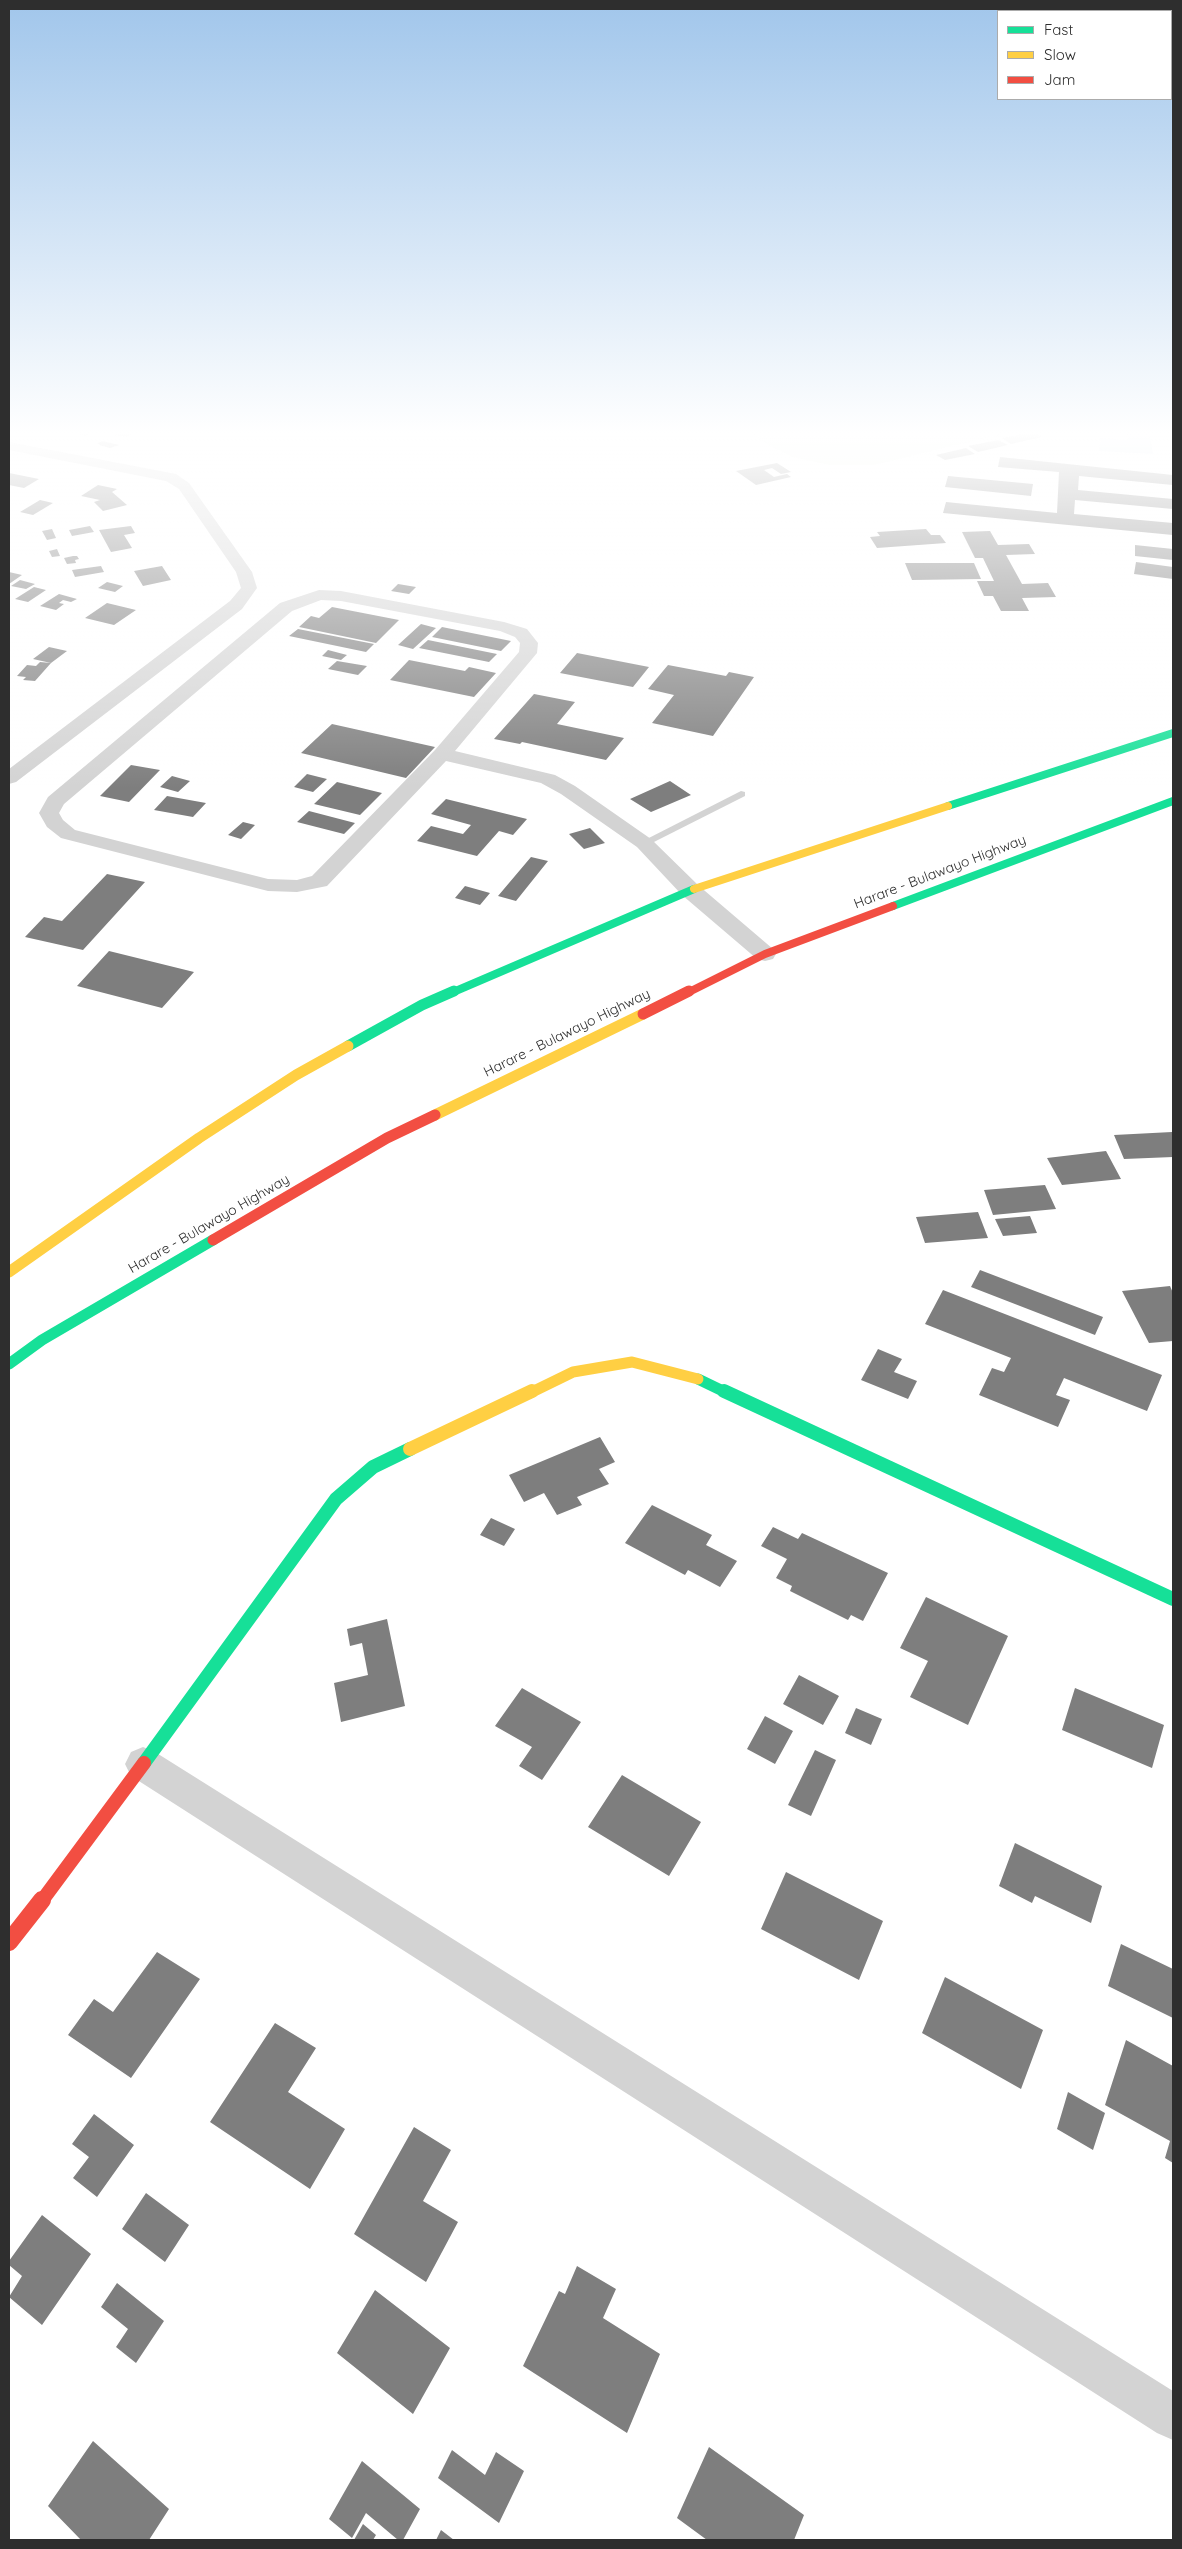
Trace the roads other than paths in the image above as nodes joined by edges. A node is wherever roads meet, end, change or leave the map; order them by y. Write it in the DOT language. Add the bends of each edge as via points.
graph roads {
  1 [pos="229,550"];
  2 [pos="1173,734"];
  3 [pos="442,754"];
  4 [pos="9,778"];
  5 [pos="741,794"];
  6 [pos="1173,801"];
  7 [pos="644,843"];
  8 [pos="690,890"];
  9 [pos="765,954"];
  10 [pos="9,1272"];
  11 [pos="9,1364"];
  12 [pos="1173,1599"];
  13 [pos="143,1764"];
  14 [pos="9,1942"];
  15 [pos="1173,2417"];
  1 -- 4 [label="street" via="244,572 249,588 236,605"];
  2 -- 8 [label="main road"];
  3 -- 3 [label="street" via="528,652 529,643 521,633 504,627 340,596 319,595 286,607 55,801 49,813 54,823 68,834 268,885 297,886 319,881"];
  3 -- 7 [label="street" via="548,779"];
  5 -- 7 [label="lane"];
  6 -- 9 [label="main road, Harare - Bulawayo Highway"];
  7 -- 8 [label="street"];
  8 -- 9 [label="street"];
  8 -- 10 [label="main road" via="422,1005 296,1075 199,1138"];
  9 -- 11 [label="main road, Harare - Bulawayo Highway" via="387,1138 42,1340"];
  12 -- 13 [label="main road" via="695,1378 632,1362 573,1372 373,1467 336,1499"];
  13 -- 14 [label="main road"];
  13 -- 15 [label="street"];
}
